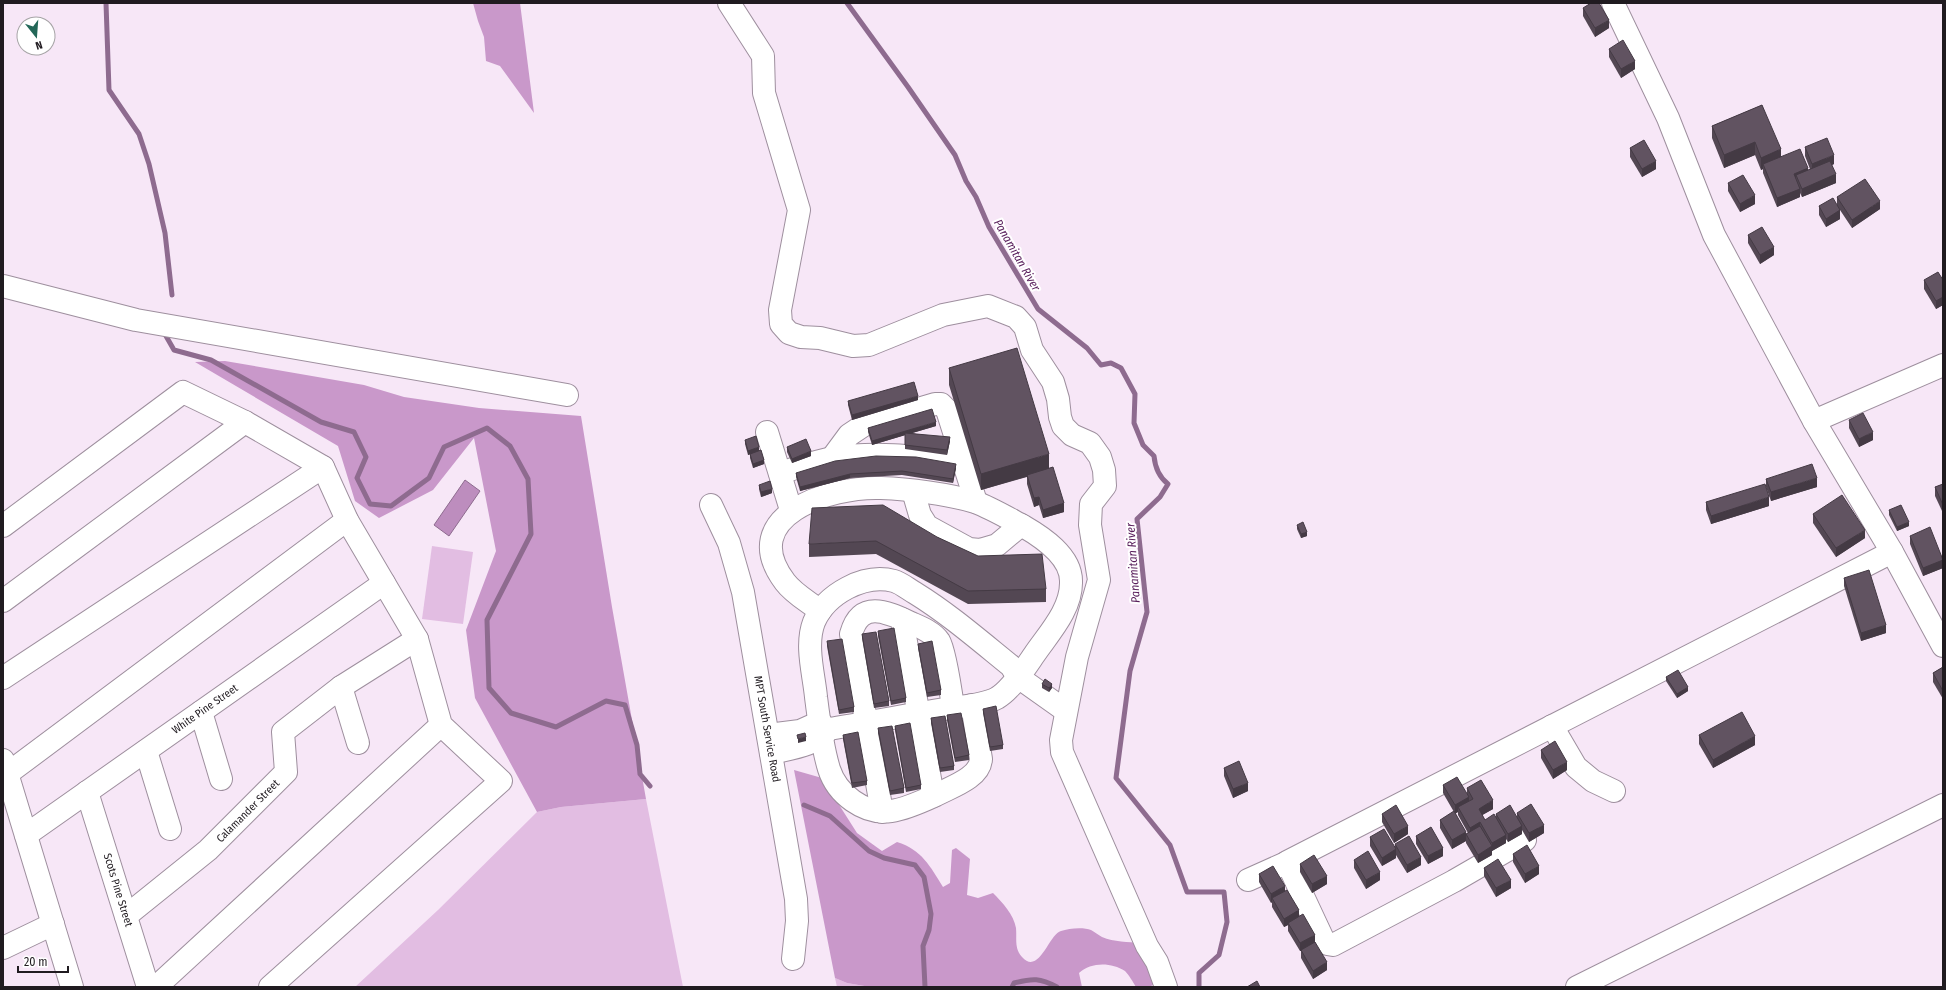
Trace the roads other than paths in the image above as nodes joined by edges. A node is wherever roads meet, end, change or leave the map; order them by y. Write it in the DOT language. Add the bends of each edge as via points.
graph roads {
  1 [pos="729,3"];
  2 [pos="1613,3"];
  3 [pos="3,286"];
  4 [pos="1943,365"];
  5 [pos="567,395"];
  6 [pos="1814,420"];
  7 [pos="246,422"];
  8 [pos="767,432"];
  9 [pos="832,458"];
  10 [pos="963,462"];
  11 [pos="323,467"];
  12 [pos="780,473"];
  13 [pos="913,491"];
  14 [pos="976,502"];
  15 [pos="711,504"];
  16 [pos="791,510"];
  17 [pos="347,520"];
  18 [pos="1021,525"];
  19 [pos="3,526"];
  20 [pos="1892,552"];
  21 [pos="384,583"];
  22 [pos="3,601"];
  23 [pos="820,611"];
  24 [pos="902,619"];
  25 [pos="417,639"];
  26 [pos="1943,646"];
  27 [pos="1018,670"];
  28 [pos="3,678"];
  29 [pos="341,687"];
  30 [pos="1068,703"];
  31 [pos="962,706"];
  32 [pos="201,712"];
  33 [pos="918,713"];
  34 [pos="866,723"];
  35 [pos="441,724"];
  36 [pos="1552,726"];
  37 [pos="823,729"];
  38 [pos="358,743"];
  39 [pos="770,744"];
  40 [pos="146,751"];
  41 [pos="5,767"];
  42 [pos="221,779"];
  43 [pos="1614,791"];
  44 [pos="87,792"];
  45 [pos="933,796"];
  46 [pos="1943,805"];
  47 [pos="882,812"];
  48 [pos="170,829"];
  49 [pos="26,836"];
  50 [pos="1525,840"];
  51 [pos="1287,862"];
  52 [pos="1248,880"];
  53 [pos="126,916"];
  54 [pos="53,924"];
  55 [pos="3,948"];
  56 [pos="793,959"];
  57 [pos="72,987"];
  58 [pos="148,987"];
  59 [pos="156,987"];
  60 [pos="270,987"];
  61 [pos="1166,987"];
  62 [pos="1577,987"];
  1 -- 30 [label="street" via="763,56 764,93 799,210 780,310 781,324 789,333 801,337 820,338 853,346 869,345 943,315 988,306 1016,317 1025,327 1032,350 1053,382 1063,426 1072,435 1090,443 1100,457 1105,486 1091,504 1090,526 1099,580 1077,657"];
  2 -- 6 [label="street" via="1668,118 1714,235"];
  3 -- 5 [label="street" via="136,320"];
  4 -- 6 [label="street"];
  6 -- 20 [label="street"];
  7 -- 11 [label="street"];
  7 -- 19 [label="street" via="183,392"];
  7 -- 22 [label="street"];
  8 -- 12 [label="street"];
  9 -- 10 [label="street" via="875,454"];
  9 -- 10 [label="street" via="849,435 864,425 941,404 947,410"];
  9 -- 12 [label="street"];
  10 -- 14 [label="street"];
  11 -- 17 [label="street"];
  11 -- 28 [label="street"];
  12 -- 16 [label="street"];
  13 -- 14 [label="street"];
  13 -- 16 [label="street" via="879,487 858,489 821,497"];
  13 -- 18 [label="street" via="920,515 927,526 969,549 989,548"];
  14 -- 18 [label="street"];
  15 -- 39 [label="street, MPT South Service Road" via="740,576"];
  16 -- 23 [label="street" via="779,521 772,537 772,552 786,584"];
  17 -- 21 [label="street"];
  17 -- 41 [label="street"];
  18 -- 27 [label="street" via="1035,533 1062,557 1071,583 1065,610"];
  20 -- 26 [label="street"];
  20 -- 36 [label="street"];
  21 -- 25 [label="street"];
  21 -- 32 [label="street, White Pine Street"];
  23 -- 27 [label="street" via="850,586 874,580 895,581 935,606"];
  23 -- 37 [label="street" via="814,623 811,650"];
  24 -- 31 [label="street" via="923,628 939,641"];
  24 -- 33 [label="street"];
  24 -- 34 [label="street" via="886,612 870,612 862,616 853,627 851,634"];
  25 -- 29 [label="street, Calamander Street"];
  25 -- 35 [label="street"];
  27 -- 30 [label="street"];
  27 -- 31 [label="street" via="998,698"];
  29 -- 38 [label="street"];
  29 -- 53 [label="street, Calamander Street" via="283,732 286,772 208,850"];
  30 -- 61 [label="street" via="1061,740 1066,766 1146,946 1157,962"];
  31 -- 33 [label="street"];
  31 -- 45 [label="street" via="981,765 973,774"];
  32 -- 40 [label="street, White Pine Street"];
  32 -- 42 [label="street"];
  33 -- 34 [label="street"];
  33 -- 45 [label="street"];
  34 -- 37 [label="street"];
  34 -- 47 [label="street"];
  35 -- 59 [label="street"];
  35 -- 60 [label="street" via="501,781"];
  36 -- 43 [label="street" via="1576,767 1593,781"];
  36 -- 51 [label="street"];
  37 -- 39 [label="street" via="800,731"];
  37 -- 47 [label="street" via="829,769 842,793 867,809"];
  39 -- 56 [label="street, MPT South Service Road" via="796,898 797,921"];
  40 -- 44 [label="street, White Pine Street"];
  40 -- 48 [label="street"];
  41 -- 49 [label="street"];
  44 -- 49 [label="street, White Pine Street"];
  44 -- 53 [label="street, Scots Pine Street"];
  45 -- 47 [label="street" via="900,809"];
  46 -- 62 [label="street"];
  49 -- 54 [label="street"];
  50 -- 51 [label="street" via="1333,945 1322,939"];
  51 -- 52 [label="street"];
  53 -- 58 [label="street, Scots Pine Street"];
  54 -- 55 [label="street"];
  54 -- 57 [label="street"];
}
